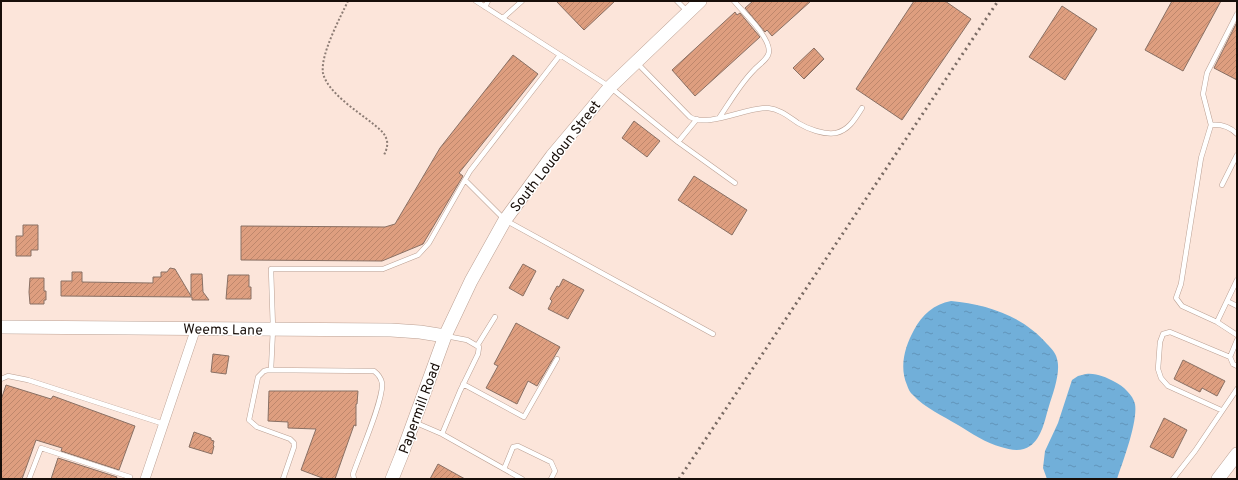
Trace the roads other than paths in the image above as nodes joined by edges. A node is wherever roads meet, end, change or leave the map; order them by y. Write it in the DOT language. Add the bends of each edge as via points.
graph roads {
  1 [pos="476,1"];
  2 [pos="488,1"];
  3 [pos="522,1"];
  4 [pos="677,1"];
  5 [pos="700,1"];
  6 [pos="734,1"];
  7 [pos="743,1"];
  8 [pos="738,6"];
  9 [pos="485,7"];
  10 [pos="688,12"];
  11 [pos="1237,14"];
  12 [pos="503,18"];
  13 [pos="560,55"];
  14 [pos="636,62"];
  15 [pos="610,87"];
  16 [pos="862,108"];
  17 [pos="719,118"];
  18 [pos="697,119"];
  19 [pos="1211,125"];
  20 [pos="1237,134"];
  21 [pos="678,142"];
  22 [pos="1237,155"];
  23 [pos="465,180"];
  24 [pos="735,183"];
  25 [pos="1222,185"];
  26 [pos="505,220"];
  27 [pos="1237,280"];
  28 [pos="1227,301"];
  29 [pos="1237,306"];
  30 [pos="495,317"];
  31 [pos="1217,322"];
  32 [pos="1,327"];
  33 [pos="196,328"];
  34 [pos="273,329"];
  35 [pos="713,334"];
  36 [pos="1237,335"];
  37 [pos="445,336"];
  38 [pos="1237,340"];
  39 [pos="477,346"];
  40 [pos="1230,357"];
  41 [pos="557,359"];
  42 [pos="1237,366"];
  43 [pos="271,370"];
  44 [pos="1,379"];
  45 [pos="463,384"];
  46 [pos="1237,389"];
  47 [pos="1222,410"];
  48 [pos="414,422"];
  49 [pos="164,424"];
  50 [pos="442,434"];
  51 [pos="1237,454"];
  52 [pos="504,469"];
  53 [pos="130,477"];
  54 [pos="29,479"];
  55 [pos="146,479"];
  56 [pos="283,479"];
  57 [pos="354,479"];
  58 [pos="392,479"];
  59 [pos="522,479"];
  60 [pos="551,479"];
  61 [pos="1173,479"];
  62 [pos="1218,479"];
  1 -- 9 [label="lane"];
  2 -- 9 [label="lane"];
  3 -- 12 [label="lane"];
  4 -- 10 [label="lane"];
  5 -- 10 [label="main road, South Loudoun Street"];
  6 -- 8 [label="lane"];
  7 -- 8 [label="lane"];
  8 -- 17 [label="lane" via="762,35 769,53 768,57 753,70"];
  9 -- 12 [label="lane"];
  10 -- 14 [label="main road, South Loudoun Street"];
  11 -- 19 [label="lane" via="1207,73 1203,94"];
  12 -- 13 [label="lane"];
  13 -- 15 [label="lane"];
  13 -- 23 [label="lane"];
  14 -- 15 [label="main road, South Loudoun Street"];
  14 -- 18 [label="lane" via="690,117"];
  15 -- 21 [label="lane"];
  15 -- 26 [label="main road, South Loudoun Street" via="552,156"];
  16 -- 17 [label="lane" via="849,126 834,133 824,133 805,126 771,108"];
  17 -- 18 [label="lane"];
  18 -- 21 [label="lane"];
  19 -- 20 [label="lane" via="1219,124 1233,129"];
  19 -- 31 [label="lane" via="1201,158 1181,284 1176,298 1182,306"];
  21 -- 24 [label="lane"];
  22 -- 25 [label="lane"];
  23 -- 26 [label="lane"];
  23 -- 34 [label="lane" via="429,244 418,255 383,269 271,269"];
  26 -- 35 [label="lane"];
  26 -- 37 [label="main road, South Loudoun Street" via="471,281"];
  27 -- 28 [label="lane"];
  28 -- 29 [label="lane"];
  28 -- 31 [label="lane"];
  30 -- 39 [label="lane"];
  31 -- 36 [label="lane"];
  32 -- 33 [label="main road, Weems Lane"];
  33 -- 34 [label="main road, Weems Lane"];
  33 -- 49 [label="street"];
  34 -- 37 [label="main road, Weems Lane" via="391,330"];
  34 -- 43 [label="lane"];
  37 -- 39 [label="lane" via="467,340"];
  37 -- 48 [label="main road, Papermill Road"];
  38 -- 40 [label="lane"];
  39 -- 45 [label="lane" via="478,354"];
  40 -- 42 [label="lane"];
  40 -- 47 [label="lane" via="1170,332 1163,334 1160,342 1158,369 1168,386"];
  41 -- 45 [label="lane" via="524,417"];
  43 -- 56 [label="lane" via="264,371 258,377 249,420 257,428 290,439 294,443"];
  43 -- 57 [label="lane" via="374,371 381,378 379,404 353,474"];
  44 -- 49 [label="lane" via="8,376 28,380"];
  45 -- 50 [label="lane"];
  46 -- 47 [label="lane"];
  47 -- 61 [label="lane"];
  48 -- 50 [label="lane"];
  48 -- 58 [label="main road, Papermill Road"];
  49 -- 55 [label="street"];
  50 -- 52 [label="lane"];
  51 -- 62 [label="main road"];
  52 -- 59 [label="lane"];
  52 -- 60 [label="lane" via="513,448 518,446 551,462 555,471"];
  53 -- 54 [label="lane" via="41,448"];
}
